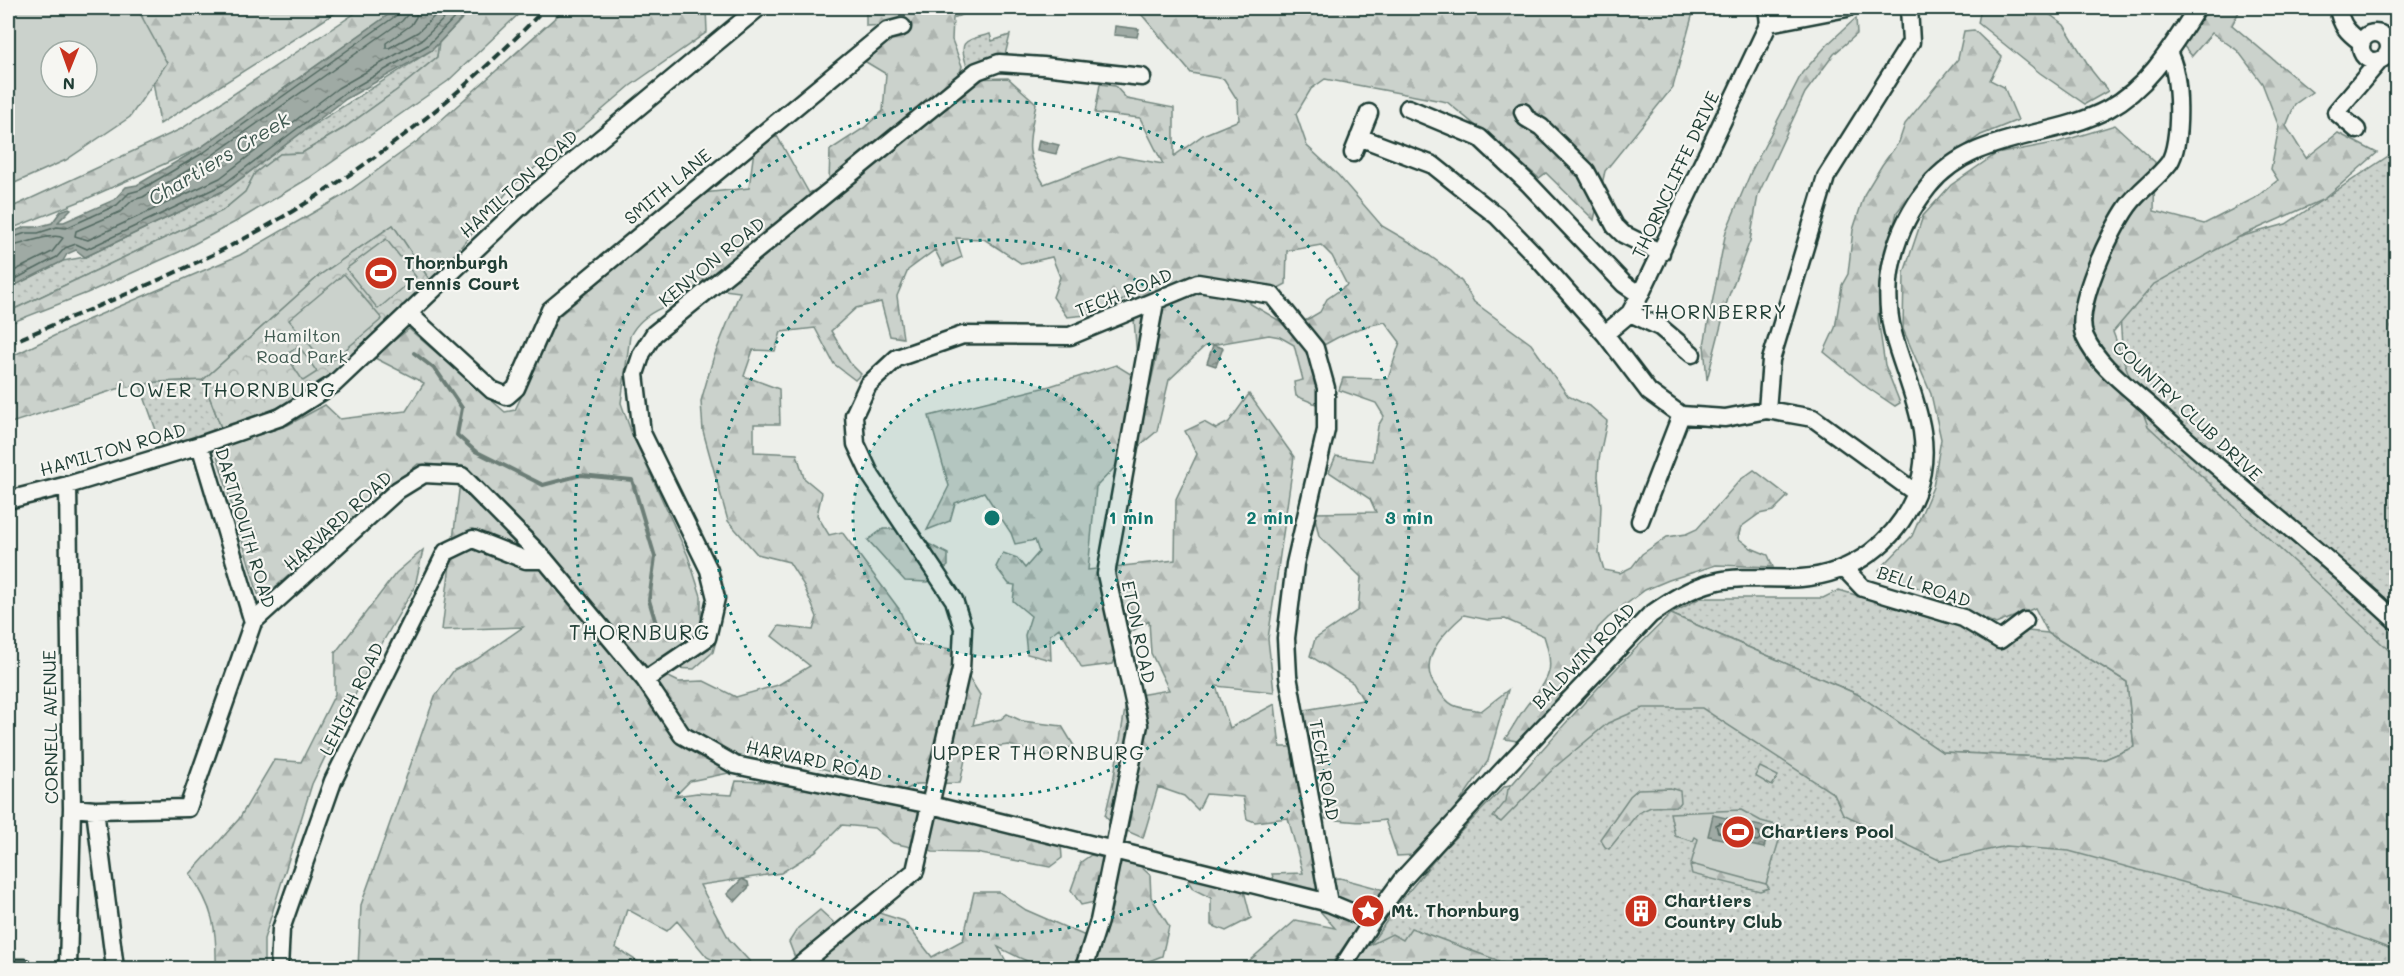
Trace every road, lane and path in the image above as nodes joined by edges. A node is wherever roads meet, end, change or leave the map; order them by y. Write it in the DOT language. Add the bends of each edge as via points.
graph roads {
  1 [pos="758,8"];
  2 [pos="1847,8"];
  3 [pos="1907,8"];
  4 [pos="2197,8"];
  5 [pos="2337,8"];
  6 [pos="1768,15"];
  7 [pos="902,27"];
  8 [pos="2361,42"];
  9 [pos="2168,53"];
  10 [pos="2388,61"];
  11 [pos="1142,77"];
  12 [pos="1408,108"];
  13 [pos="1523,112"];
  14 [pos="1369,113"];
  15 [pos="2357,130"];
  16 [pos="1661,253"];
  17 [pos="1640,295"];
  18 [pos="1155,302"];
  19 [pos="408,313"];
  20 [pos="1630,313"];
  21 [pos="1605,334"];
  22 [pos="1692,354"];
  23 [pos="1767,410"];
  24 [pos="1681,415"];
  25 [pos="200,445"];
  26 [pos="68,484"];
  27 [pos="1916,493"];
  28 [pos="8,500"];
  29 [pos="1640,520"];
  30 [pos="545,560"];
  31 [pos="1844,568"];
  32 [pos="2025,621"];
  33 [pos="2397,621"];
  34 [pos="254,622"];
  35 [pos="645,680"];
  36 [pos="931,805"];
  37 [pos="72,808"];
  38 [pos="95,810"];
  39 [pos="1115,851"];
  40 [pos="1329,903"];
  41 [pos="1372,921"];
  42 [pos="8,968"];
  43 [pos="25,968"];
  44 [pos="68,969"];
  45 [pos="115,969"];
  46 [pos="279,969"];
  47 [pos="798,969"];
  48 [pos="1084,969"];
  49 [pos="1342,969"];
  1 -- 19 [label="street, HAMILTON ROAD" via="535,193"];
  2 -- 6 [label="street"];
  3 -- 23 [label="street" via="1911,42 1826,177 1771,360"];
  4 -- 9 [label="street, BALDWIN ROAD"];
  5 -- 8 [label="street" via="2345,30"];
  6 -- 16 [label="street, THORNCLIFFE DRIVE"];
  7 -- 19 [label="street, SMITH LANE" via="887,31 550,310 513,393 507,396 492,390"];
  8 -- 10 [label="street" via="2363,56"];
  8 -- 10 [label="street" via="2372,33 2384,36 2389,44"];
  9 -- 27 [label="street, BALDWIN ROAD" via="2148,78 2110,108 1965,156 1931,184 1905,221 1891,262 1889,293 1893,333 1923,435"];
  9 -- 33 [label="street, COUNTRY CLUB DRIVE" via="2176,70 2175,146 2170,162 2128,206 2115,228 2083,306 2084,335 2105,364 2186,440"];
  10 -- 15 [label="street" via="2336,112"];
  11 -- 35 [label="street, KENYON ROAD" via="999,63 977,71 654,334 635,374 642,433 709,570 716,598 707,638"];
  12 -- 17 [label="street" via="1480,138 1624,284"];
  13 -- 16 [label="street" via="1586,171 1615,226"];
  14 -- 21 [label="street" via="1356,145 1433,165 1497,216"];
  16 -- 17 [label="street, THORNCLIFFE DRIVE"];
  17 -- 20 [label="street, THORNCLIFFE DRIVE"];
  18 -- 36 [label="street, TECH ROAD" via="1070,336 963,335 897,358 868,385 854,415 856,444 871,476 954,600 963,628 961,669"];
  18 -- 39 [label="street, ETON ROAD" via="1106,574 1140,725"];
  18 -- 40 [label="street, TECH ROAD" via="1198,283 1272,295 1315,348 1326,388 1326,430 1295,564 1286,638 1288,676"];
  19 -- 25 [label="street, HAMILTON ROAD" via="334,384 280,417"];
  20 -- 21 [label="street, THORNCLIFFE DRIVE"];
  20 -- 22 [label="street" via="1660,327"];
  21 -- 24 [label="street" via="1649,392"];
  23 -- 24 [label="street" via="1725,418"];
  23 -- 27 [label="street" via="1813,418"];
  24 -- 29 [label="street"];
  25 -- 26 [label="street, HAMILTON ROAD"];
  25 -- 34 [label="street, DARTMOUTH ROAD"];
  26 -- 28 [label="street, HAMILTON ROAD"];
  26 -- 37 [label="street, CORNELL AVENUE"];
  27 -- 31 [label="street, BALDWIN ROAD" via="1895,530 1881,545"];
  30 -- 34 [label="street, HARVARD ROAD" via="462,476 424,474 398,490"];
  30 -- 35 [label="street, HARVARD ROAD"];
  30 -- 46 [label="street, LEHIGH ROAD" via="526,560 473,539 446,552 333,781 281,929"];
  31 -- 32 [label="street, BELL ROAD" via="1863,588 1963,618 2000,640"];
  31 -- 41 [label="street, BALDWIN ROAD" via="1801,578 1714,582 1671,600 1650,615 1402,880"];
  34 -- 38 [label="street, HARVARD ROAD" via="188,808"];
  35 -- 36 [label="street, HARVARD ROAD" via="682,735 735,765"];
  36 -- 39 [label="street, HARVARD ROAD"];
  36 -- 47 [label="street, TECH ROAD" via="915,871"];
  37 -- 38 [label="street"];
  37 -- 44 [label="street, CORNELL AVENUE"];
  38 -- 45 [label="street"];
  39 -- 40 [label="street, HARVARD ROAD"];
  39 -- 48 [label="street, ETON ROAD" via="1100,921"];
  40 -- 41 [label="street, HARVARD ROAD"];
  41 -- 49 [label="street, BALDWIN ROAD"];
  42 -- 43 [label="street"];
}
